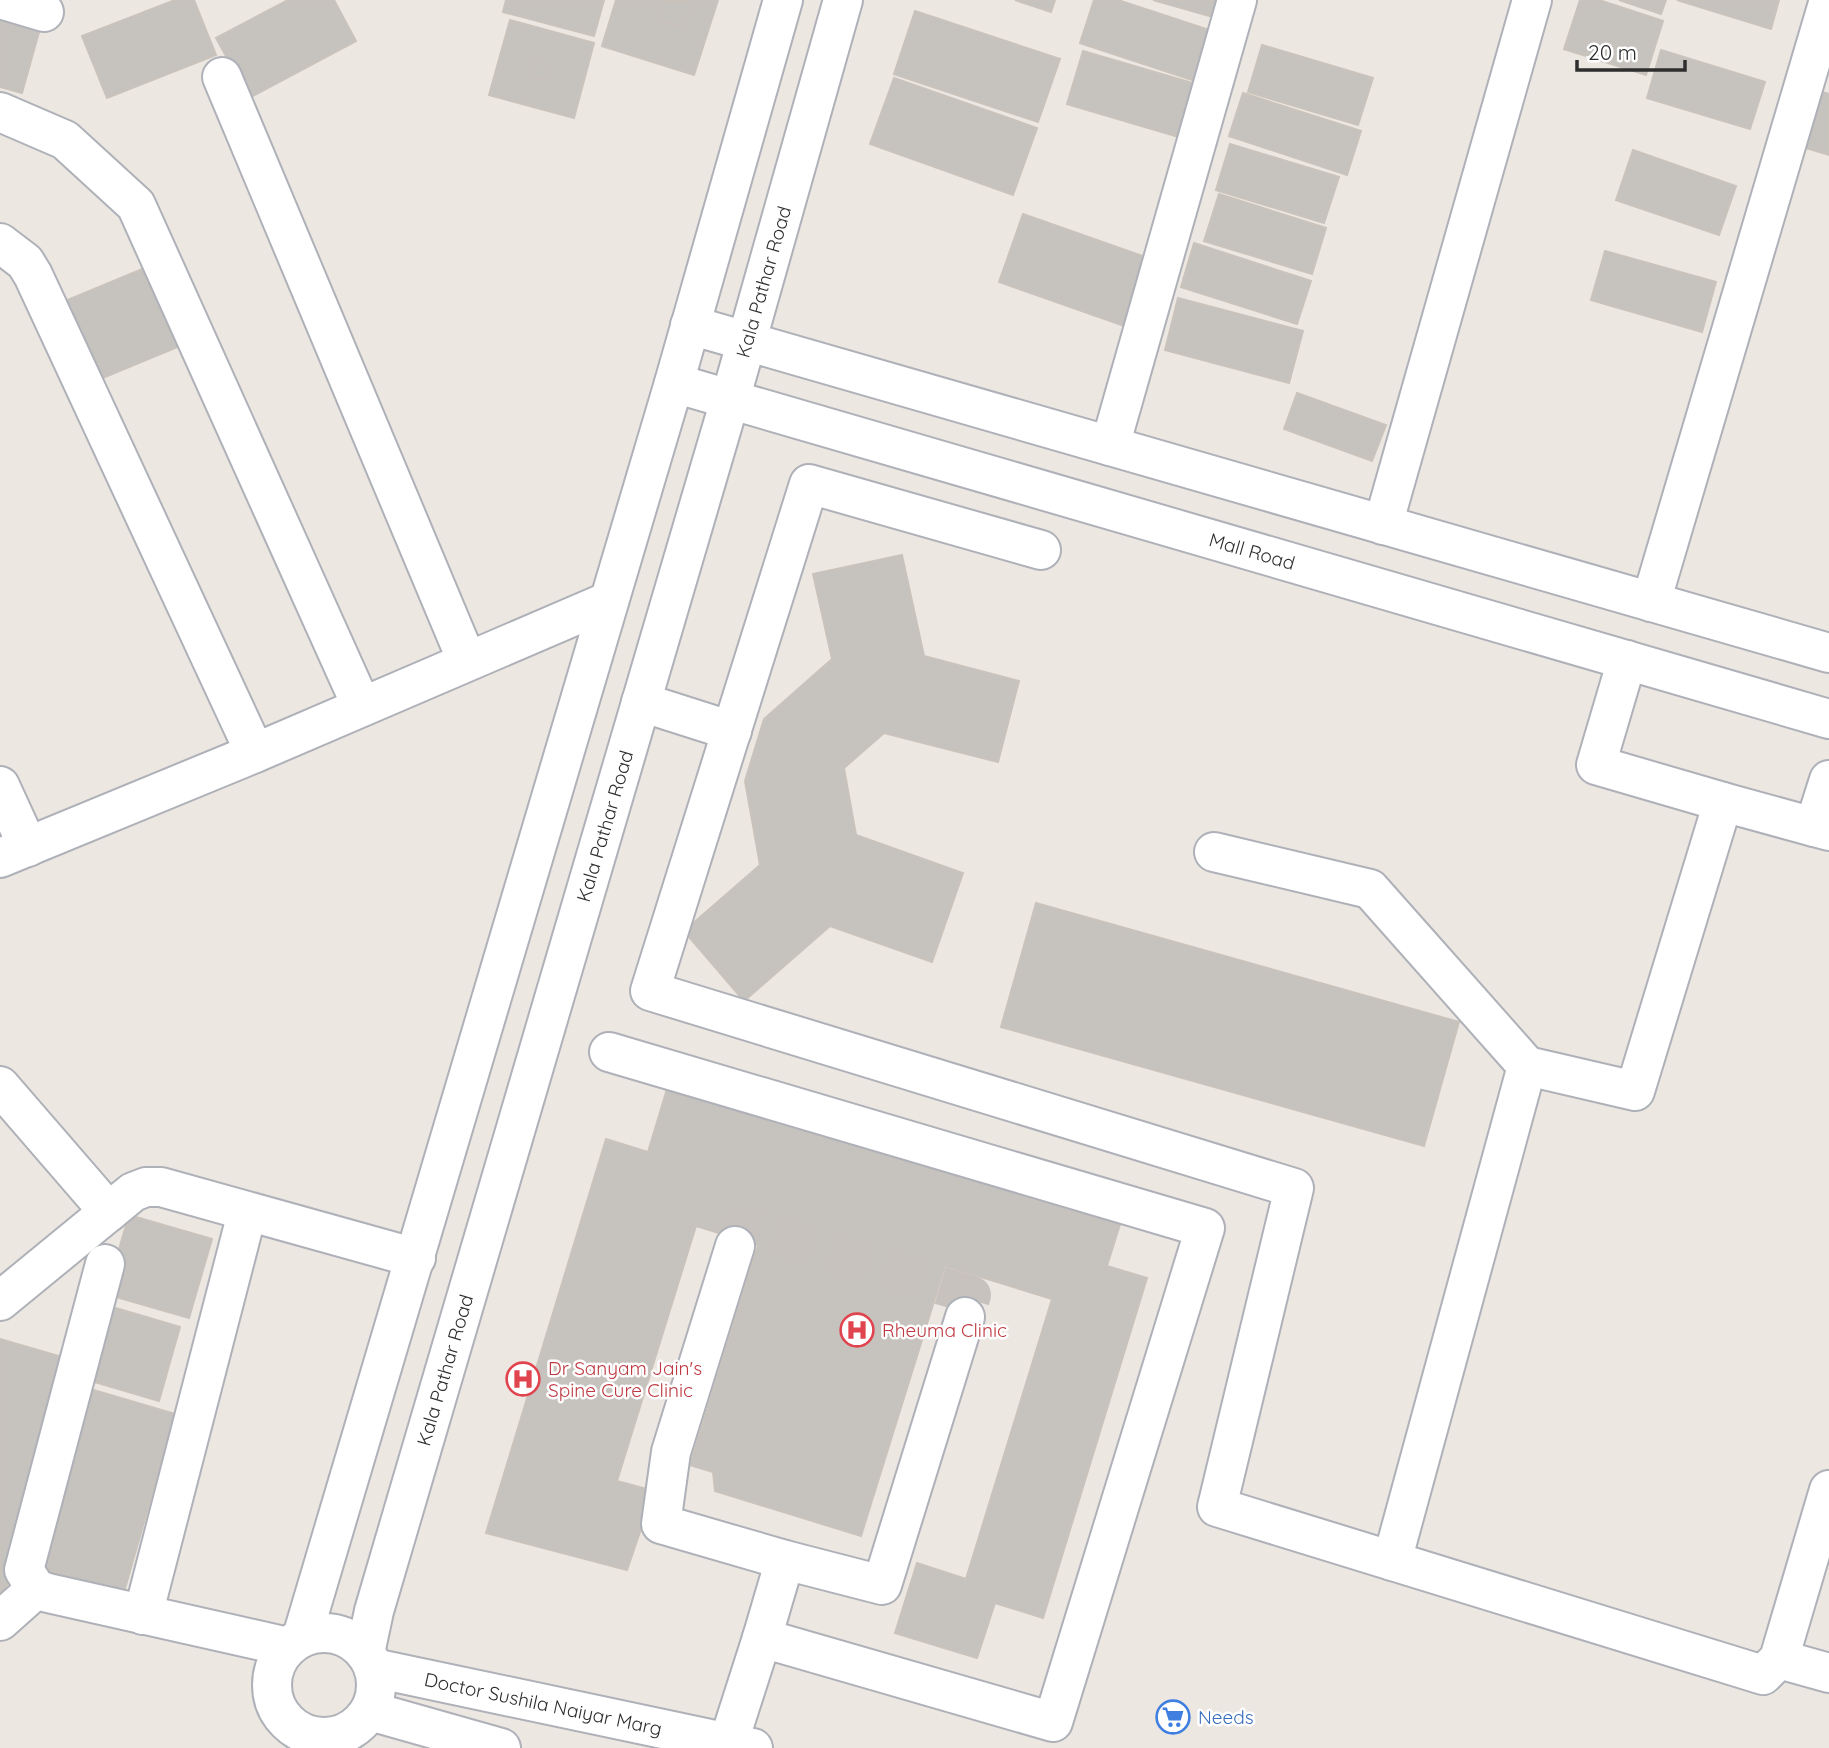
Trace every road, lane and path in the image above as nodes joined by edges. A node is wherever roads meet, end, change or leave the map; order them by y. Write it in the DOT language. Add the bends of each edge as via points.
graph roads {
  1 [pos="4,0"];
  2 [pos="783,0"];
  3 [pos="843,0"];
  4 [pos="1237,0"];
  5 [pos="1532,0"];
  6 [pos="1829,0"];
  7 [pos="44,12"];
  8 [pos="222,77"];
  9 [pos="0,112"];
  10 [pos="0,243"];
  11 [pos="690,326"];
  12 [pos="746,341"];
  13 [pos="674,383"];
  14 [pos="730,400"];
  15 [pos="1110,446"];
  16 [pos="1382,525"];
  17 [pos="1041,550"];
  18 [pos="609,601"];
  19 [pos="1651,602"];
  20 [pos="1829,653"];
  21 [pos="1627,660"];
  22 [pos="467,661"];
  23 [pos="641,702"];
  24 [pos="361,705"];
  25 [pos="1829,719"];
  26 [pos="732,731"];
  27 [pos="255,753"];
  28 [pos="1829,780"];
  29 [pos="0,786"];
  30 [pos="1723,802"];
  31 [pos="1821,829"];
  32 [pos="1214,852"];
  33 [pos="14,853"];
  34 [pos="609,1052"];
  35 [pos="1527,1066"];
  36 [pos="0,1086"];
  37 [pos="109,1212"];
  38 [pos="247,1213"];
  39 [pos="735,1246"];
  40 [pos="416,1258"];
  41 [pos="105,1264"];
  42 [pos="0,1301"];
  43 [pos="965,1317"];
  44 [pos="1829,1490"];
  45 [pos="785,1560"];
  46 [pos="1391,1561"];
  47 [pos="36,1589"];
  48 [pos="142,1615"];
  49 [pos="0,1621"];
  50 [pos="762,1638"];
  51 [pos="295,1642"];
  52 [pos="1779,1659"];
  53 [pos="370,1661"];
  54 [pos="1829,1673"];
  55 [pos="370,1711"];
  56 [pos="279,1712"];
  57 [pos="329,1743"];
  58 [pos="741,1744"];
  59 [pos="268,1748"];
  60 [pos="501,1748"];
  1 -- 7 [label="street"];
  2 -- 11 [label="street"];
  3 -- 12 [label="street, Kala Pathar Road"];
  4 -- 15 [label="street"];
  5 -- 16 [label="street"];
  6 -- 19 [label="street"];
  8 -- 22 [label="street"];
  9 -- 24 [label="street" via="65,140 136,205"];
  10 -- 27 [label="street" via="25,262 33,275"];
  11 -- 12 [label="street"];
  11 -- 13 [label="street"];
  12 -- 14 [label="street, Kala Pathar Road"];
  12 -- 15 [label="street"];
  13 -- 14 [label="street, Mall Road"];
  13 -- 18 [label="street"];
  14 -- 21 [label="street, Mall Road"];
  14 -- 23 [label="street, Kala Pathar Road"];
  15 -- 16 [label="street"];
  16 -- 19 [label="street"];
  17 -- 26 [label="street" via="809,484"];
  18 -- 22 [label="street"];
  18 -- 40 [label="street"];
  19 -- 20 [label="street"];
  21 -- 25 [label="street, Mall Road"];
  21 -- 30 [label="street" via="1596,765"];
  22 -- 24 [label="street"];
  23 -- 26 [label="street"];
  23 -- 53 [label="street, Kala Pathar Road" via="378,1598"];
  24 -- 27 [label="street"];
  26 -- 46 [label="street" via="650,990 1294,1188 1217,1507"];
  27 -- 33 [label="street"];
  28 -- 31 [label="street"];
  29 -- 33 [label="street"];
  30 -- 31 [label="street"];
  30 -- 35 [label="street" via="1635,1091"];
  32 -- 35 [label="street" via="1370,889"];
  34 -- 50 [label="street" via="1205,1228 1053,1722"];
  35 -- 46 [label="street"];
  36 -- 37 [label="street"];
  37 -- 38 [label="street" via="133,1192 161,1187"];
  37 -- 42 [label="street"];
  38 -- 40 [label="street"];
  38 -- 48 [label="street"];
  39 -- 45 [label="street" via="671,1452 660,1524"];
  40 -- 51 [label="street"];
  41 -- 47 [label="street" via="24,1570"];
  43 -- 45 [label="street" via="882,1585"];
  44 -- 52 [label="street"];
  45 -- 50 [label="street"];
  46 -- 52 [label="street" via="1754,1673 1763,1675"];
  47 -- 48 [label="street"];
  47 -- 49 [label="street"];
  48 -- 51 [label="street"];
  50 -- 58 [label="street"];
  51 -- 53 [label="street" via="320,1633 337,1634 353,1641"];
  51 -- 56 [label="street" via="278,1661 272,1678"];
  52 -- 54 [label="street"];
  53 -- 55 [label="street" via="376,1697"];
  53 -- 58 [label="street, Doctor Sushila Naiyar Marg"];
  55 -- 57 [label="street"];
  55 -- 60 [label="street"];
  56 -- 57 [label="street" via="301,1732"];
  56 -- 59 [label="street"];
}
